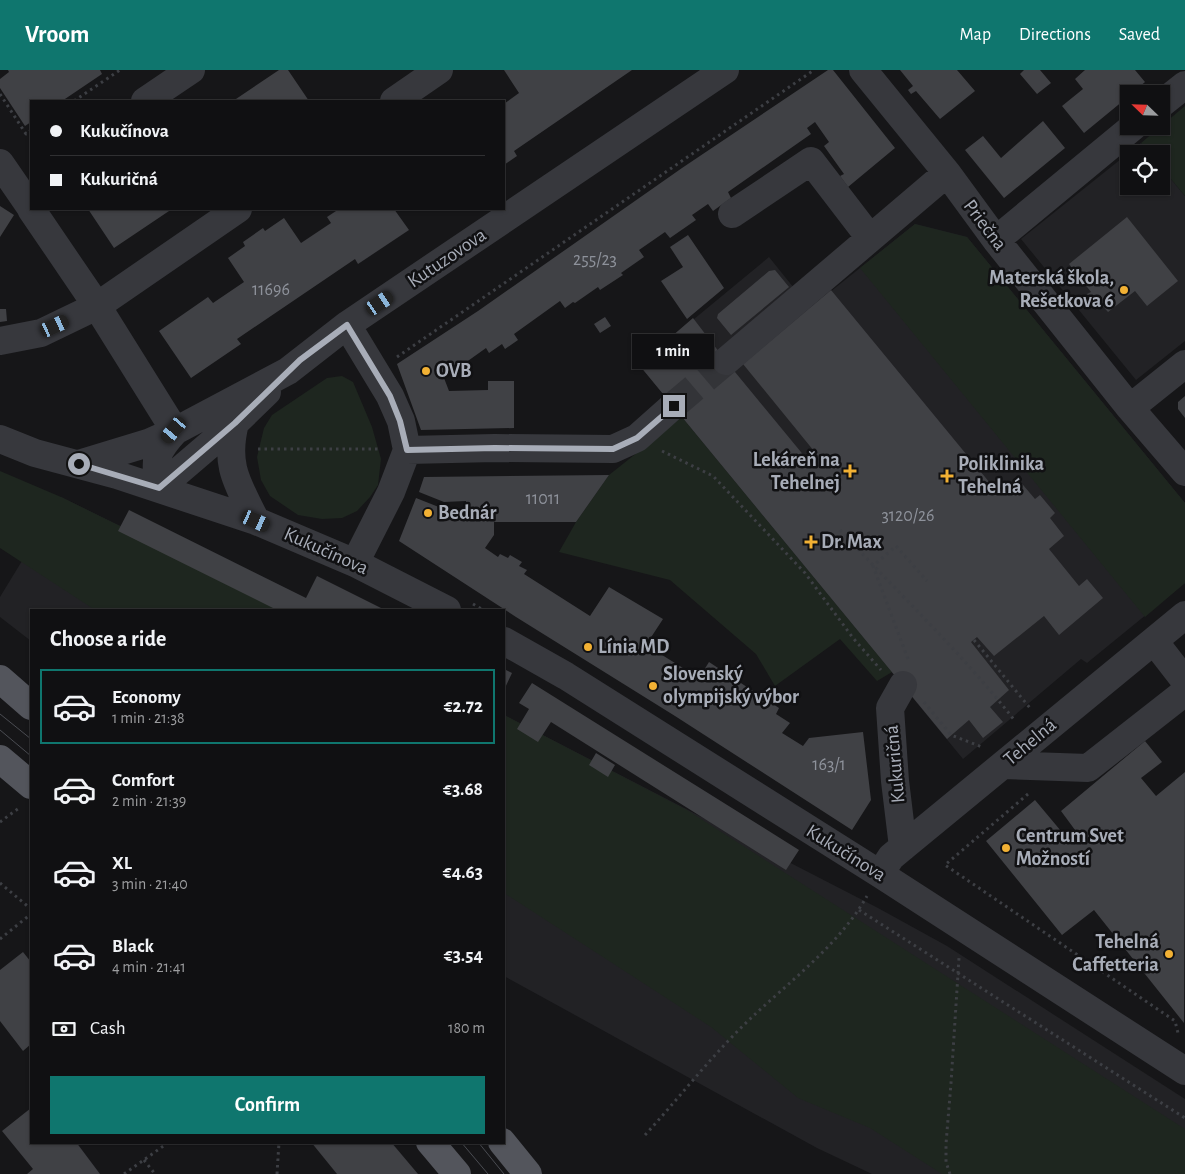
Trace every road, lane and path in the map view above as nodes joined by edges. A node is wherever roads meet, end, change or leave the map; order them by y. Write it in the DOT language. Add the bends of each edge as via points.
graph roads {
  1 [pos="120,70"];
  2 [pos="191,70"];
  3 [pos="439,70"];
  4 [pos="725,70"];
  5 [pos="814,70"];
  6 [pos="863,70"];
  7 [pos="1185,85"];
  8 [pos="0,94"];
  9 [pos="1170,97"];
  10 [pos="75,100"];
  11 [pos="146,100"];
  12 [pos="395,100"];
  13 [pos="30,131"];
  14 [pos="1123,135"];
  15 [pos="0,163"];
  16 [pos="947,173"];
  17 [pos="28,196"];
  18 [pos="37,210"];
  19 [pos="237,210"];
  20 [pos="732,214"];
  21 [pos="870,238"];
  22 [pos="996,240"];
  23 [pos="97,306"];
  24 [pos="347,325"];
  25 [pos="0,341"];
  26 [pos="393,360"];
  27 [pos="726,361"];
  28 [pos="1185,364"];
  29 [pos="288,371"];
  30 [pos="674,406"];
  31 [pos="1130,408"];
  32 [pos="235,423"];
  33 [pos="174,430"];
  34 [pos="637,438"];
  35 [pos="0,439"];
  36 [pos="252,450"];
  37 [pos="397,450"];
  38 [pos="79,464"];
  39 [pos="1185,472"];
  40 [pos="159,488"];
  41 [pos="256,521"];
  42 [pos="840,530"];
  43 [pos="355,564"];
  44 [pos="873,566"];
  45 [pos="927,581"];
  46 [pos="445,609"];
  47 [pos="1185,615"];
  48 [pos="974,640"];
  49 [pos="1154,641"];
  50 [pos="505,642"];
  51 [pos="0,679"];
  52 [pos="1185,681"];
  53 [pos="907,690"];
  54 [pos="1185,692"];
  55 [pos="998,699"];
  56 [pos="30,705"];
  57 [pos="1035,714"];
  58 [pos="951,735"];
  59 [pos="0,759"];
  60 [pos="1003,766"];
  61 [pos="26,796"];
  62 [pos="0,822"];
  63 [pos="903,847"];
  64 [pos="958,855"];
  65 [pos="880,874"];
  66 [pos="0,882"];
  67 [pos="30,908"];
  68 [pos="859,910"];
  69 [pos="30,915"];
  70 [pos="968,930"];
  71 [pos="0,939"];
  72 [pos="959,973"];
  73 [pos="1179,1041"];
  74 [pos="1185,1071"];
  75 [pos="1185,1118"];
  76 [pos="645,1135"];
  77 [pos="166,1144"];
  78 [pos="279,1144"];
  79 [pos="432,1144"];
  80 [pos="504,1144"];
  81 [pos="144,1160"];
  82 [pos="124,1174"];
  83 [pos="155,1174"];
  84 [pos="277,1174"];
  85 [pos="457,1174"];
  86 [pos="528,1174"];
  87 [pos="950,1174"];
  1 -- 10 [label="path"];
  2 -- 11 [label="street"];
  3 -- 12 [label="street"];
  4 -- 24 [label="street, Kutuzovova"];
  5 -- 26 [label="path"];
  6 -- 16 [label="street, Priečna"];
  7 -- 9 [label="street"];
  8 -- 13 [label="path" via="26,134"];
  14 -- 22 [label="street"];
  15 -- 17 [label="street"];
  16 -- 21 [label="street"];
  16 -- 22 [label="street, Priečna"];
  18 -- 23 [label="street"];
  19 -- 23 [label="street"];
  20 -- 21 [label="street" via="811,161"];
  21 -- 27 [label="street"];
  22 -- 31 [label="street, Priečna"];
  23 -- 25 [label="street" via="41,333"];
  23 -- 33 [label="street"];
  24 -- 29 [label="street, Kutuzovova"];
  24 -- 37 [label="street" via="390,396 400,421"];
  28 -- 31 [label="street"];
  29 -- 32 [label="street"];
  29 -- 33 [label="street, Kutuzovova"];
  30 -- 34 [label="street"];
  31 -- 39 [label="street, Priečna"];
  32 -- 40 [label="street"];
  32 -- 41 [label="street" via="231,440 232,470"];
  33 -- 38 [label="street, Kutuzovova" via="148,443"];
  33 -- 40 [label="street" via="157,455"];
  34 -- 37 [label="street" via="613,449"];
  34 -- 53 [label="path" via="713,476 805,573 853,638 885,674"];
  35 -- 38 [label="street, Kukučínova" via="35,453"];
  36 -- 37 [label="path"];
  37 -- 43 [label="street" via="391,492"];
  38 -- 40 [label="street, Kukučínova"];
  40 -- 41 [label="street, Kukučínova"];
  41 -- 43 [label="street, Kukučínova"];
  42 -- 44 [label="path"];
  43 -- 46 [label="street, Kukučínova"];
  44 -- 45 [label="path" via="896,546"];
  44 -- 53 [label="path"];
  44 -- 55 [label="path"];
  47 -- 49 [label="street, Tehelná"];
  48 -- 57 [label="path"];
  49 -- 52 [label="street"];
  49 -- 60 [label="street, Tehelná"];
  50 -- 65 [label="street, Kukučínova" via="566,676"];
  51 -- 56 [label="main road"];
  53 -- 58 [label="path"];
  53 -- 63 [label="street, Kukuričná" via="895,781"];
  54 -- 60 [label="street" via="1088,768"];
  59 -- 61 [label="main road"];
  60 -- 63 [label="street, Tehelná"];
  61 -- 62 [label="path"];
  63 -- 65 [label="street, Tehelná" via="891,857"];
  64 -- 73 [label="path" via="945,865 1175,1021"];
  65 -- 68 [label="path"];
  65 -- 70 [label="street, Kukučínova"];
  66 -- 67 [label="path"];
  68 -- 72 [label="path"];
  68 -- 76 [label="path" via="820,954 735,1034"];
  69 -- 71 [label="path"];
  70 -- 72 [label="path" via="959,945"];
  70 -- 74 [label="street, Kukučínova"];
  72 -- 75 [label="path"];
  72 -- 87 [label="path" via="946,1144"];
  77 -- 81 [label="path"];
  78 -- 84 [label="path"];
  79 -- 85 [label="main road"];
  80 -- 86 [label="main road"];
  81 -- 82 [label="path"];
  81 -- 83 [label="path"];
}
